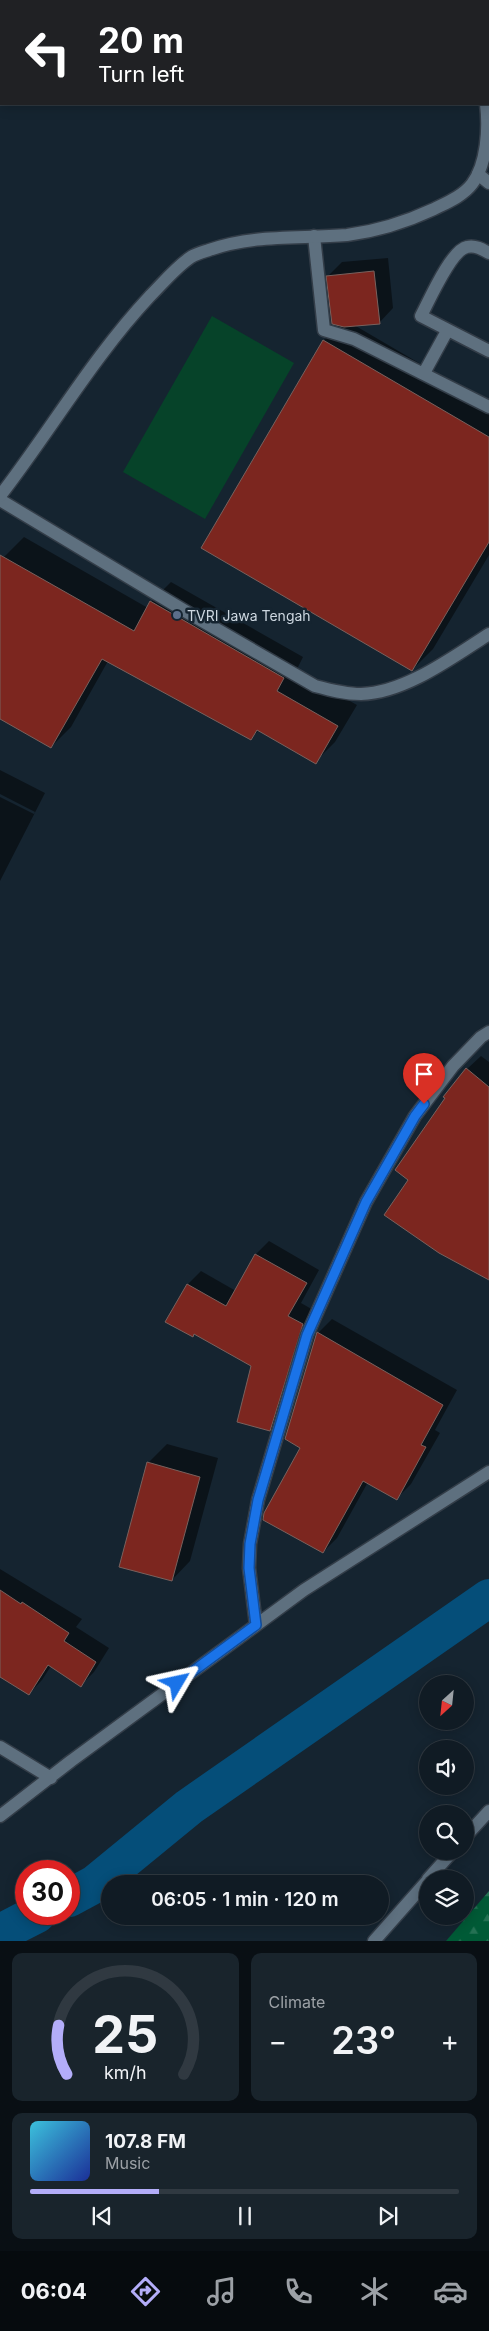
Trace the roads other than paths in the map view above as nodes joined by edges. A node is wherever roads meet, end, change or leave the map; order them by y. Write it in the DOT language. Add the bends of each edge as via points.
graph roads {
  1 [pos="486,105"];
  2 [pos="478,174"];
  3 [pos="489,183"];
  4 [pos="314,236"];
  5 [pos="489,253"];
  6 [pos="447,330"];
  7 [pos="489,351"];
  8 [pos="424,373"];
  9 [pos="489,407"];
  10 [pos="0,496"];
  11 [pos="0,500"];
  12 [pos="489,634"];
  13 [pos="489,1032"];
  14 [pos="489,1472"];
  15 [pos="256,1625"];
  16 [pos="0,1747"];
  17 [pos="51,1778"];
  18 [pos="489,1811"];
  19 [pos="0,1816"];
  20 [pos="474,1827"];
  21 [pos="445,1860"];
  22 [pos="436,1870"];
  23 [pos="419,1889"];
  24 [pos="374,1941"];
  1 -- 2 [label="street" via="484,157"];
  2 -- 3 [label="street"];
  2 -- 4 [label="street" via="471,186 451,201 406,222 374,231"];
  4 -- 8 [label="street" via="324,330 354,339"];
  4 -- 10 [label="street" via="268,237 223,245 192,256 122,326"];
  5 -- 6 [label="street" via="478,247 466,246 455,253 421,316"];
  6 -- 7 [label="street"];
  6 -- 8 [label="street"];
  8 -- 9 [label="street"];
  11 -- 12 [label="street" via="315,686 362,694 390,689 440,666"];
  13 -- 15 [label="street" via="480,1037 453,1066 415,1116 366,1202 307,1335 258,1500 250,1544 249,1568"];
  14 -- 15 [label="street" via="304,1590"];
  15 -- 17 [label="street"];
  16 -- 17 [label="street"];
  17 -- 19 [label="street"];
  18 -- 20 [label="street"];
  21 -- 22 [label="street"];
  23 -- 24 [label="street"];
}
